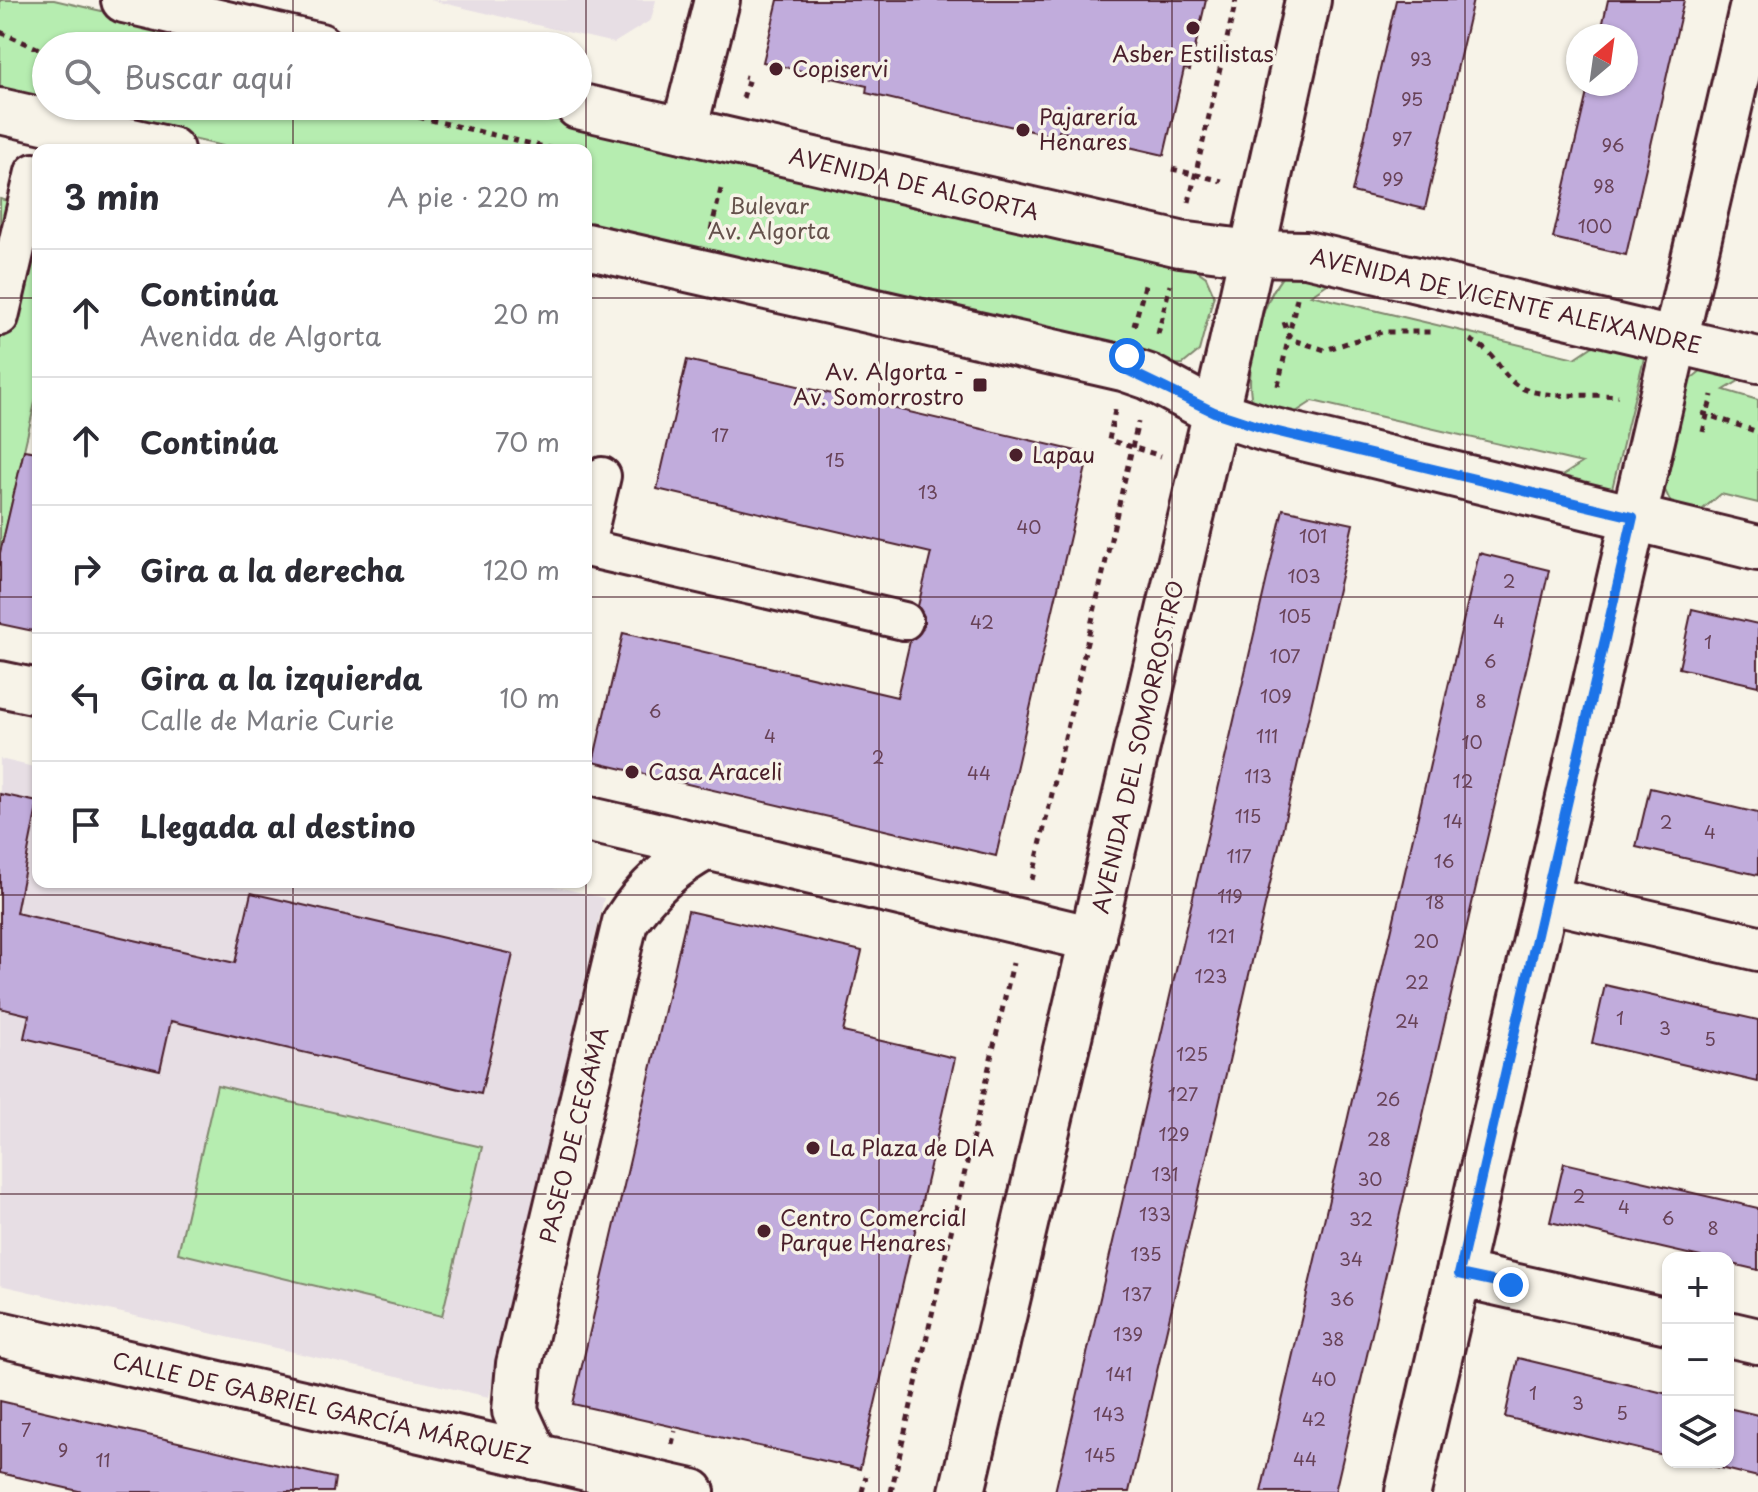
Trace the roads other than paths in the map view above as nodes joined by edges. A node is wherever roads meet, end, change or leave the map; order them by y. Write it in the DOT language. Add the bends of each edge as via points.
graph roads {
  1 [pos="124,0"];
  2 [pos="717,0"];
  3 [pos="1308,0"];
  4 [pos="1754,0"];
  5 [pos="260,32"];
  6 [pos="592,109"];
  7 [pos="0,111"];
  8 [pos="32,118"];
  9 [pos="39,120"];
  10 [pos="684,130"];
  11 [pos="145,144"];
  12 [pos="32,181"];
  13 [pos="592,247"];
  14 [pos="1252,253"];
  15 [pos="0,317"];
  16 [pos="1675,339"];
  17 [pos="1758,360"];
  18 [pos="1214,412"];
  19 [pos="602,476"];
  20 [pos="1633,517"];
  21 [pos="592,520"];
  22 [pos="592,547"];
  23 [pos="1758,548"];
  24 [pos="904,621"];
  25 [pos="0,684"];
  26 [pos="32,691"];
  27 [pos="592,820"];
  28 [pos="707,847"];
  29 [pos="1546,899"];
  30 [pos="1093,939"];
  31 [pos="1758,948"];
  32 [pos="1459,1274"];
  33 [pos="1662,1320"];
  34 [pos="0,1334"];
  35 [pos="1734,1335"];
  36 [pos="1758,1341"];
  37 [pos="536,1457"];
  38 [pos="692,1492"];
  39 [pos="962,1492"];
  40 [pos="1408,1492"];
  1 -- 5 [label="street"];
  2 -- 10 [label="street"];
  3 -- 14 [label="street, AVENIDA DEL SOMORROSTRO"];
  4 -- 16 [label="street"];
  6 -- 10 [label="street, AVENIDA DE ALGORTA"];
  7 -- 8 [label="street"];
  9 -- 11 [label="street"];
  10 -- 14 [label="street, AVENIDA DE ALGORTA" via="1168,241"];
  12 -- 15 [label="street"];
  13 -- 18 [label="street" via="1136,373"];
  14 -- 16 [label="street, AVENIDA DE VICENTE ALEIXANDRE" via="1306,254"];
  14 -- 18 [label="street, AVENIDA DEL SOMORROSTRO"];
  16 -- 17 [label="street, AVENIDA DE VICENTE ALEIXANDRE"];
  16 -- 20 [label="street"];
  18 -- 20 [label="street"];
  18 -- 30 [label="street, AVENIDA DEL SOMORROSTRO"];
  19 -- 21 [label="street"];
  20 -- 23 [label="street"];
  20 -- 29 [label="street"];
  22 -- 24 [label="street"];
  25 -- 26 [label="street"];
  27 -- 28 [label="street"];
  28 -- 30 [label="street"];
  28 -- 37 [label="street, PASEO DE CEGAMA" via="684,858 643,893 625,922 519,1364 515,1411"];
  29 -- 31 [label="street"];
  29 -- 32 [label="street"];
  30 -- 39 [label="street, AVENIDA DEL SOMORROSTRO"];
  32 -- 33 [label="street"];
  32 -- 40 [label="street"];
  34 -- 37 [label="street, CALLE DE GABRIEL GARCÍA MÁRQUEZ"];
  35 -- 36 [label="street"];
  37 -- 38 [label="street, CALLE DE GABRIEL GARCÍA MÁRQUEZ"];
}
